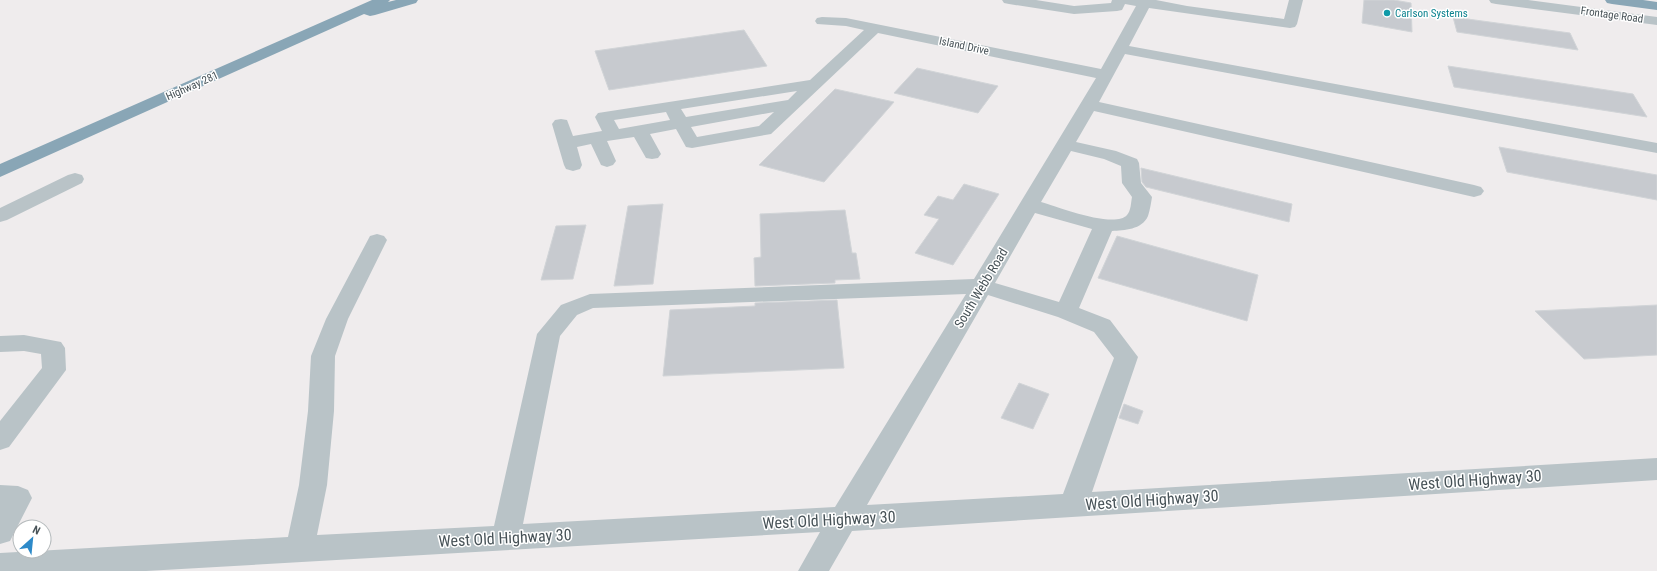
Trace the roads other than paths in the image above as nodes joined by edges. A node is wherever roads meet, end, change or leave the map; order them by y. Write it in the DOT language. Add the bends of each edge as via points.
graph roads {
  1 [pos="360,0"];
  2 [pos="383,0"];
  3 [pos="411,0"];
  4 [pos="1009,0"];
  5 [pos="1119,0"];
  6 [pos="1296,0"];
  7 [pos="1496,0"];
  8 [pos="1612,0"];
  9 [pos="1141,1"];
  10 [pos="1657,6"];
  11 [pos="822,21"];
  12 [pos="1657,21"];
  13 [pos="875,28"];
  14 [pos="303,36"];
  15 [pos="1121,49"];
  16 [pos="829,70"];
  17 [pos="1105,75"];
  18 [pos="744,80"];
  19 [pos="814,84"];
  20 [pos="1089,105"];
  21 [pos="671,106"];
  22 [pos="681,122"];
  23 [pos="561,124"];
  24 [pos="639,130"];
  25 [pos="605,136"];
  26 [pos="566,143"];
  27 [pos="1066,145"];
  28 [pos="1657,148"];
  29 [pos="652,154"];
  30 [pos="0,160"];
  31 [pos="607,161"];
  32 [pos="573,165"];
  33 [pos="0,171"];
  34 [pos="75,179"];
  35 [pos="1474,191"];
  36 [pos="1030,205"];
  37 [pos="0,216"];
  38 [pos="1104,226"];
  39 [pos="377,240"];
  40 [pos="982,286"];
  41 [pos="1066,312"];
  42 [pos="0,344"];
  43 [pos="0,440"];
  44 [pos="1657,469"];
  45 [pos="0,496"];
  46 [pos="1073,505"];
  47 [pos="843,519"];
  48 [pos="0,532"];
  49 [pos="506,538"];
  50 [pos="300,549"];
  51 [pos="0,566"];
  52 [pos="812,571"];
  1 -- 30 [label="highway, Highway 281"];
  2 -- 14 [label="highway, Highway 281"];
  3 -- 14 [label="highway" via="355,16"];
  4 -- 5 [label="street" via="1074,10 1117,7"];
  6 -- 9 [label="street" via="1290,24 1186,10"];
  7 -- 12 [label="street, Frontage Road"];
  8 -- 10 [label="highway"];
  9 -- 15 [label="street, South Webb Road"];
  11 -- 13 [label="street, Island Drive" via="846,22"];
  13 -- 16 [label="street"];
  13 -- 17 [label="street, Island Drive"];
  14 -- 33 [label="highway, Highway 281"];
  15 -- 17 [label="street, South Webb Road"];
  15 -- 28 [label="street"];
  16 -- 18 [label="street"];
  16 -- 19 [label="street"];
  17 -- 20 [label="street, South Webb Road"];
  19 -- 21 [label="street"];
  19 -- 22 [label="street" via="792,104"];
  20 -- 27 [label="street, South Webb Road"];
  20 -- 35 [label="street"];
  21 -- 22 [label="street"];
  21 -- 25 [label="street" via="604,116"];
  22 -- 24 [label="street"];
  23 -- 26 [label="street"];
  24 -- 25 [label="street"];
  24 -- 29 [label="street"];
  25 -- 26 [label="street"];
  25 -- 31 [label="street"];
  26 -- 32 [label="street"];
  27 -- 36 [label="street, South Webb Road"];
  27 -- 38 [label="street" via="1110,155 1130,163 1132,184 1142,197 1138,216 1128,224"];
  34 -- 37 [label="street"];
  36 -- 38 [label="street"];
  36 -- 40 [label="street, South Webb Road"];
  38 -- 41 [label="street"];
  39 -- 50 [label="street" via="337,319 323,356 321,411 313,486"];
  40 -- 41 [label="street"];
  40 -- 47 [label="street, South Webb Road"];
  40 -- 49 [label="street" via="590,300 569,310 548,334"];
  41 -- 46 [label="street" via="1102,326 1126,357"];
  42 -- 43 [label="street" via="24,343 53,348 54,370"];
  44 -- 46 [label="street, West Old Highway 30"];
  45 -- 48 [label="street" via="18,498"];
  46 -- 47 [label="street, West Old Highway 30"];
  47 -- 49 [label="street, West Old Highway 30"];
  47 -- 52 [label="street, South Webb Road"];
  49 -- 50 [label="street, West Old Highway 30"];
  50 -- 51 [label="street, West Old Highway 30"];
}
